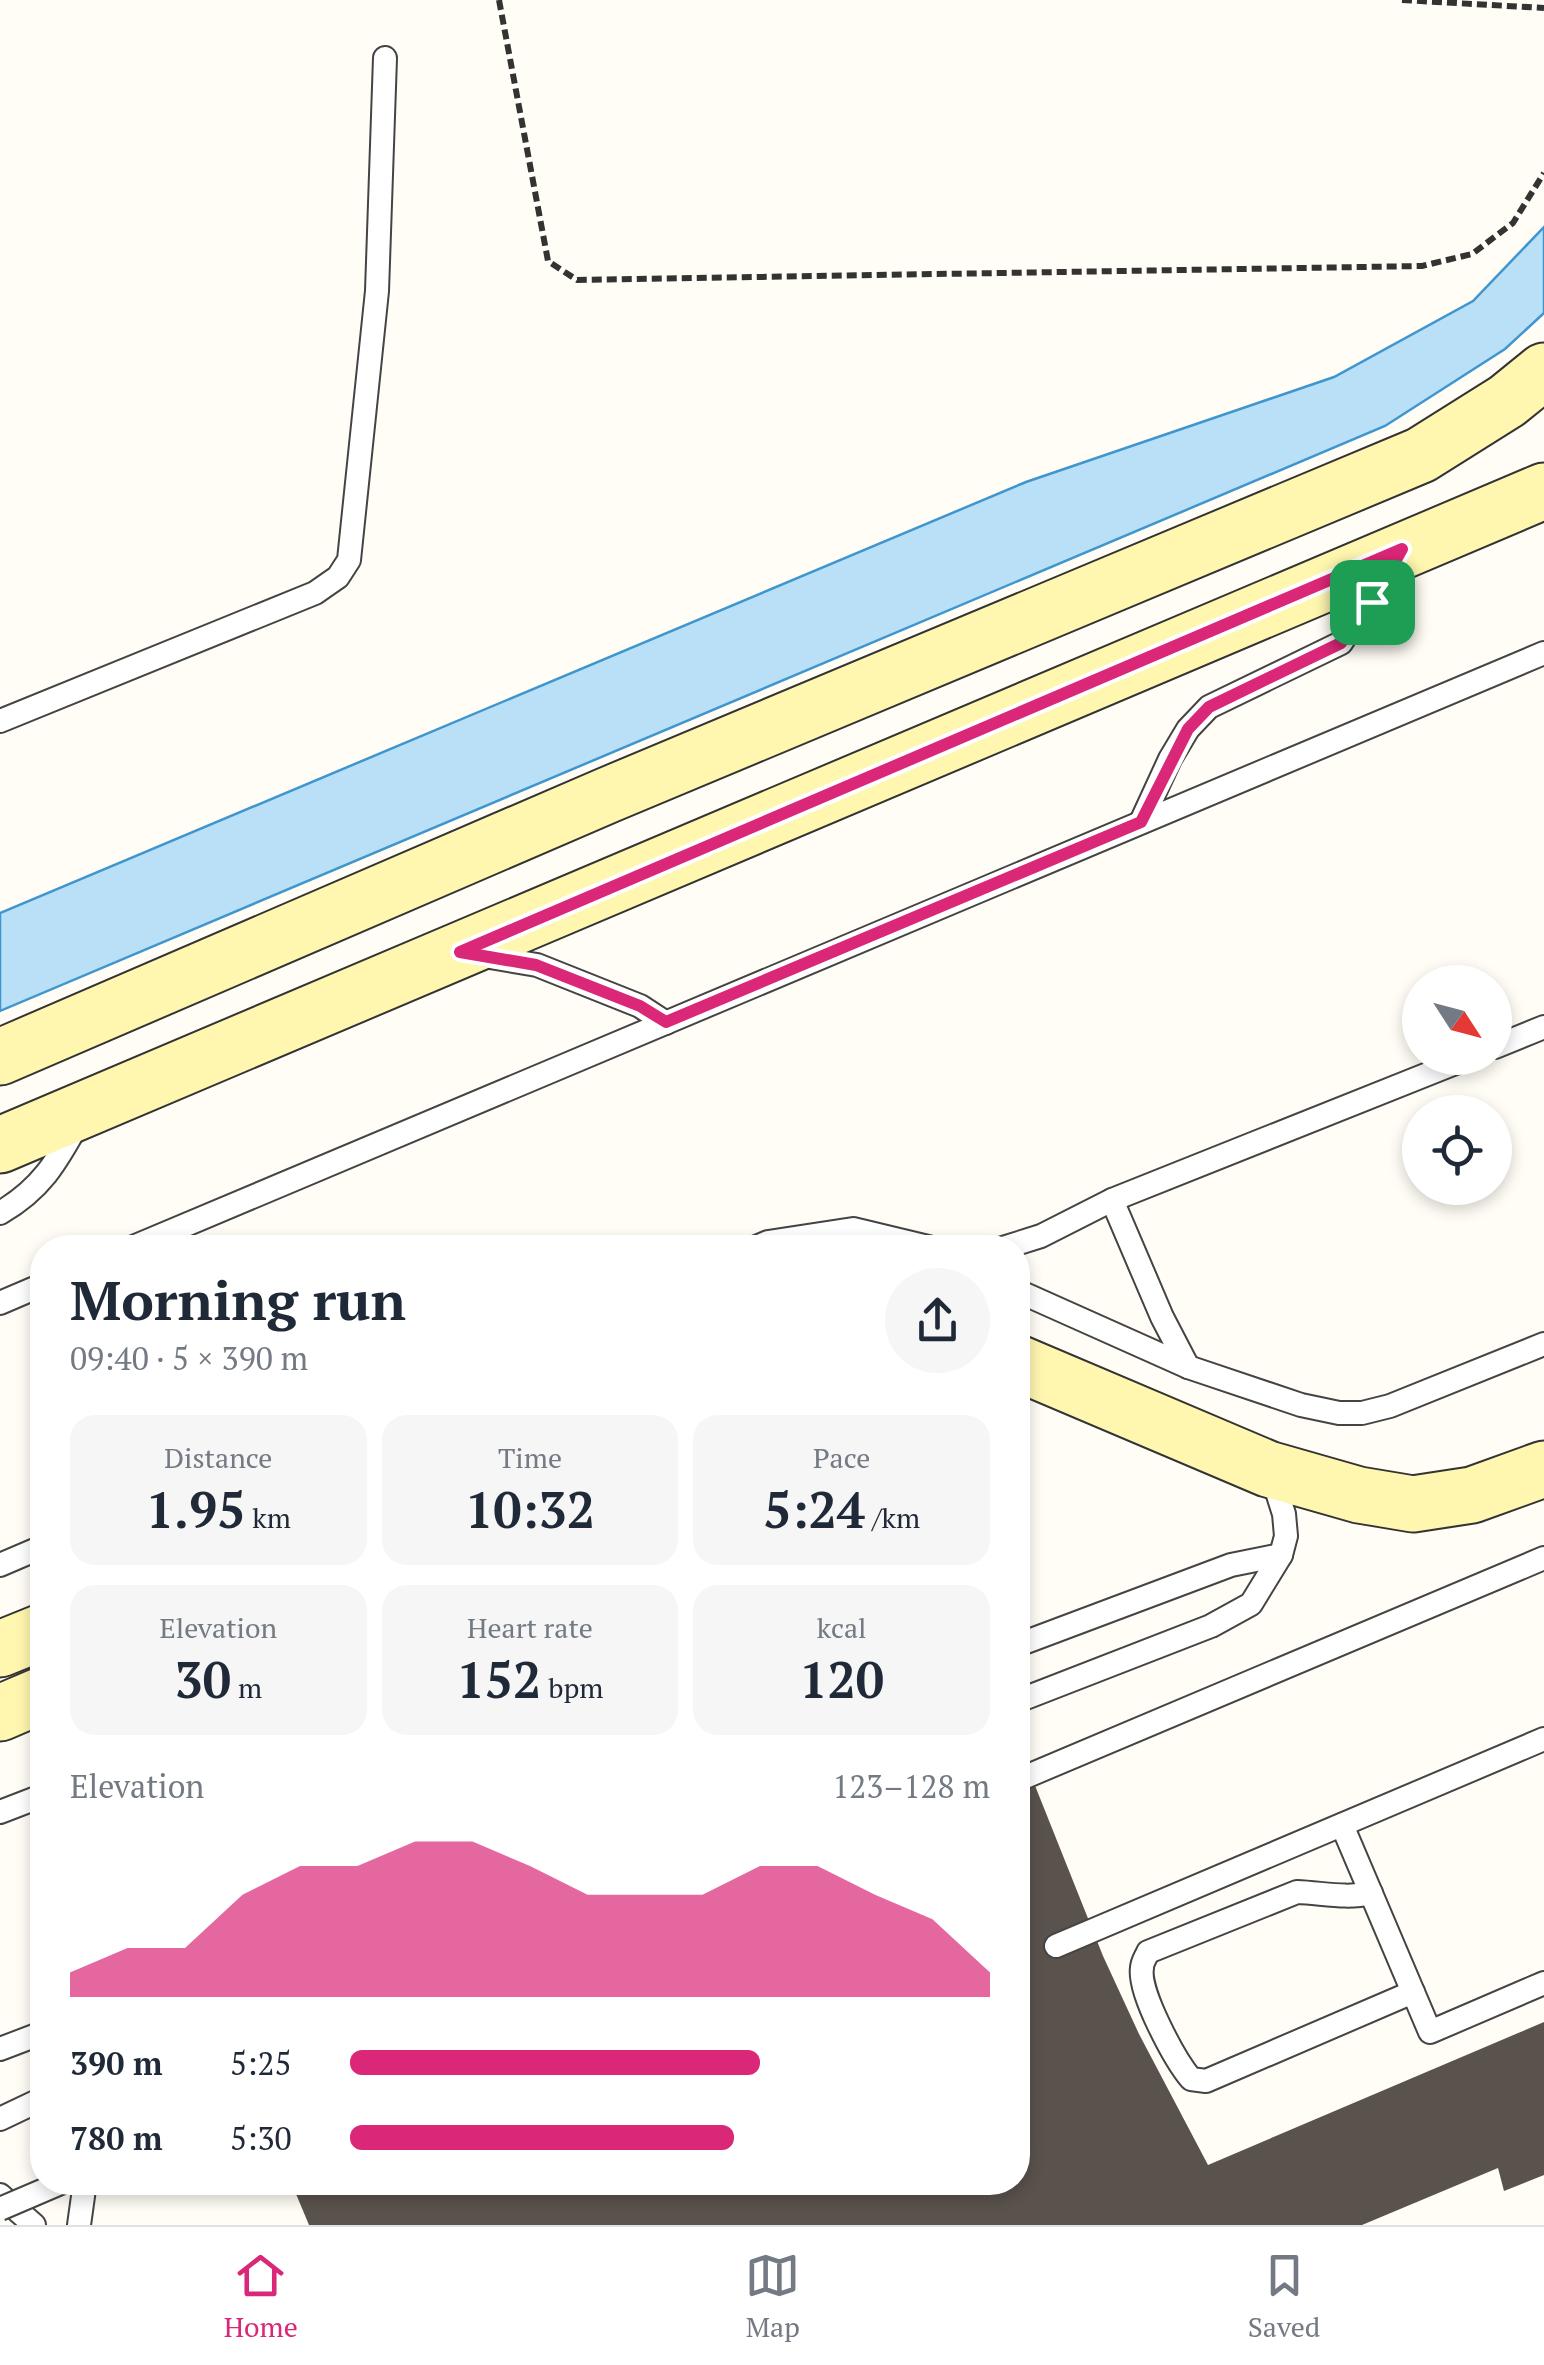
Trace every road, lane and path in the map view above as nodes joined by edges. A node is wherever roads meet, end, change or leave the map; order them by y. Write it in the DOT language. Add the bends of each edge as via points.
graph roads {
  1 [pos="499,0"];
  2 [pos="1402,0"];
  3 [pos="1544,8"];
  4 [pos="385,58"];
  5 [pos="1544,173"];
  6 [pos="1544,371"];
  7 [pos="1544,492"];
  8 [pos="1402,549"];
  9 [pos="1544,652"];
  10 [pos="0,721"];
  11 [pos="1141,822"];
  12 [pos="460,952"];
  13 [pos="666,1022"];
  14 [pos="1544,1028"];
  15 [pos="1512,1040"];
  16 [pos="0,1057"];
  17 [pos="1425,1075"];
  18 [pos="84,1112"];
  19 [pos="0,1146"];
  20 [pos="1112,1200"];
  21 [pos="0,1212"];
  22 [pos="163,1235"];
  23 [pos="810,1235"];
  24 [pos="881,1235"];
  25 [pos="1030,1239"];
  26 [pos="30,1290"];
  27 [pos="1030,1296"];
  28 [pos="0,1303"];
  29 [pos="1544,1344"];
  30 [pos="1188,1367"];
  31 [pos="1030,1368"];
  32 [pos="1268,1469"];
  33 [pos="1544,1469"];
  34 [pos="30,1552"];
  35 [pos="1281,1555"];
  36 [pos="1544,1558"];
  37 [pos="0,1565"];
  38 [pos="30,1637"];
  39 [pos="1030,1640"];
  40 [pos="0,1649"];
  41 [pos="1030,1695"];
  42 [pos="30,1700"];
  43 [pos="0,1712"];
  44 [pos="1544,1739"];
  45 [pos="1030,1775"];
  46 [pos="30,1800"];
  47 [pos="0,1812"];
  48 [pos="1342,1824"];
  49 [pos="1371,1892"];
  50 [pos="1056,1946"];
  51 [pos="1544,1983"];
  52 [pos="1413,1992"];
  53 [pos="30,2038"];
  54 [pos="0,2049"];
  55 [pos="30,2104"];
  56 [pos="0,2118"];
  57 [pos="0,2195"];
  58 [pos="33,2195"];
  59 [pos="82,2195"];
  60 [pos="0,2209"];
  61 [pos="34,2225"];
  62 [pos="79,2225"];
  1 -- 5 [label="path" via="548,261 577,280 1422,266 1472,254 1512,223"];
  2 -- 3 [label="path"];
  4 -- 10 [label="lane" via="377,291 349,560 315,593"];
  6 -- 16 [label="main road" via="1421,455"];
  7 -- 8 [label="main road"];
  8 -- 11 [label="lane" via="1341,643 1209,707 1170,759"];
  8 -- 12 [label="main road"];
  9 -- 11 [label="lane"];
  11 -- 13 [label="lane"];
  12 -- 13 [label="lane" via="536,965"];
  12 -- 18 [label="main road"];
  13 -- 22 [label="lane"];
  14 -- 15 [label="lane"];
  17 -- 20 [label="lane"];
  18 -- 19 [label="main road"];
  18 -- 21 [label="lane" via="53,1169"];
  20 -- 25 [label="lane"];
  20 -- 30 [label="lane"];
  23 -- 24 [label="lane" via="853,1228"];
  26 -- 28 [label="lane"];
  27 -- 30 [label="lane"];
  29 -- 30 [label="lane" via="1362,1414 1301,1405"];
  31 -- 32 [label="main road"];
  32 -- 33 [label="main road" via="1412,1504 1472,1495"];
  32 -- 35 [label="lane" via="1284,1514"];
  34 -- 37 [label="lane"];
  35 -- 39 [label="lane" via="1231,1565"];
  35 -- 41 [label="lane" via="1250,1604 1231,1616"];
  36 -- 45 [label="lane"];
  38 -- 40 [label="main road"];
  42 -- 43 [label="main road"];
  44 -- 48 [label="lane"];
  46 -- 47 [label="lane"];
  48 -- 49 [label="lane"];
  48 -- 50 [label="lane"];
  49 -- 52 [label="lane"];
  49 -- 52 [label="lane" via="1349,1898 1298,1892 1148,1952 1143,1986 1180,2066 1190,2079 1206,2081"];
  51 -- 52 [label="lane" via="1430,2032"];
  53 -- 54 [label="lane"];
  55 -- 56 [label="lane"];
  57 -- 61 [label="lane"];
  58 -- 60 [label="lane, bridge"];
  59 -- 62 [label="lane"];
}
